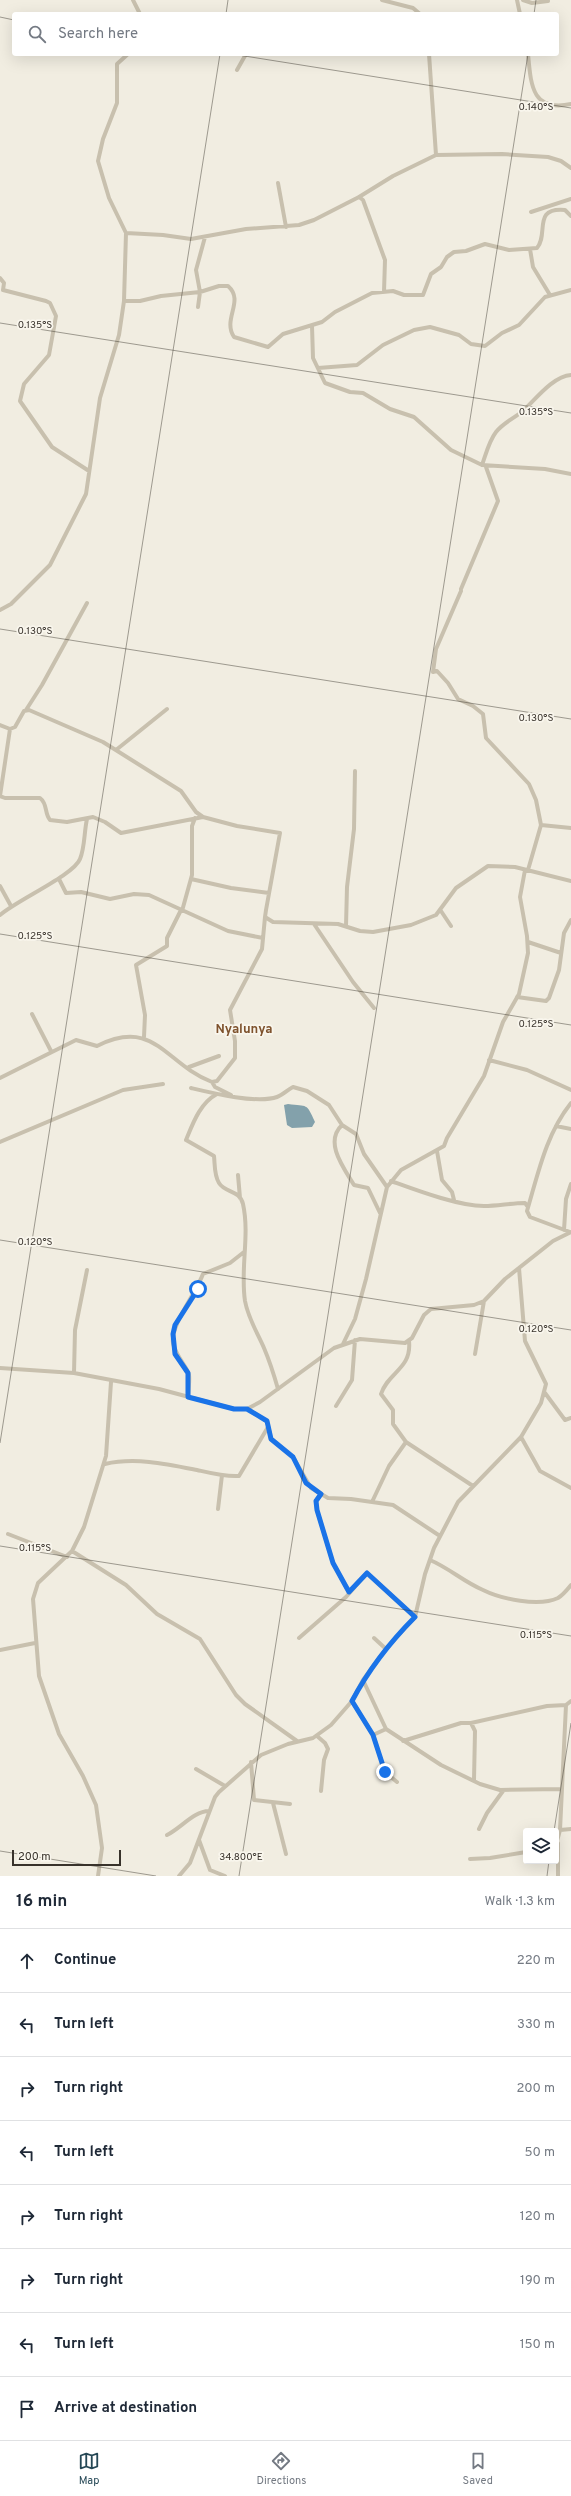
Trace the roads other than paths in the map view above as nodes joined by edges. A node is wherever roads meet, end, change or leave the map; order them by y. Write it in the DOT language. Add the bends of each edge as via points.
graph roads {
  1 [pos="133,0"];
  2 [pos="382,0"];
  3 [pos="517,0"];
  4 [pos="523,0"];
  5 [pos="548,1"];
  6 [pos="139,12"];
  7 [pos="418,12"];
  8 [pos="520,12"];
  9 [pos="126,56"];
  10 [pos="245,56"];
  11 [pos="429,56"];
  12 [pos="528,56"];
  13 [pos="238,70"];
  14 [pos="571,104"];
  15 [pos="436,155"];
  16 [pos="571,168"];
  17 [pos="278,183"];
  18 [pos="359,197"];
  19 [pos="571,199"];
  20 [pos="531,212"];
  21 [pos="571,216"];
  22 [pos="286,227"];
  23 [pos="126,233"];
  24 [pos="205,238"];
  25 [pos="530,249"];
  26 [pos="0,278"];
  27 [pos="571,290"];
  28 [pos="200,292"];
  29 [pos="384,292"];
  30 [pos="550,295"];
  31 [pos="124,301"];
  32 [pos="198,307"];
  33 [pos="312,326"];
  34 [pos="318,368"];
  35 [pos="571,375"];
  36 [pos="484,466"];
  37 [pos="89,471"];
  38 [pos="571,474"];
  39 [pos="87,603"];
  40 [pos="0,610"];
  41 [pos="167,709"];
  42 [pos="26,710"];
  43 [pos="0,725"];
  44 [pos="10,730"];
  45 [pos="116,750"];
  46 [pos="355,771"];
  47 [pos="203,817"];
  48 [pos="195,818"];
  49 [pos="86,819"];
  50 [pos="541,825"];
  51 [pos="571,828"];
  52 [pos="526,870"];
  53 [pos="59,879"];
  54 [pos="191,879"];
  55 [pos="571,881"];
  56 [pos="0,886"];
  57 [pos="269,893"];
  58 [pos="10,906"];
  59 [pos="182,910"];
  60 [pos="441,910"];
  61 [pos="0,915"];
  62 [pos="266,916"];
  63 [pos="571,920"];
  64 [pos="314,924"];
  65 [pos="346,926"];
  66 [pos="451,926"];
  67 [pos="263,938"];
  68 [pos="528,942"];
  69 [pos="561,953"];
  70 [pos="517,998"];
  71 [pos="374,1008"];
  72 [pos="32,1014"];
  73 [pos="144,1037"];
  74 [pos="51,1051"];
  75 [pos="219,1056"];
  76 [pos="489,1060"];
  77 [pos="189,1068"];
  78 [pos="0,1078"];
  79 [pos="212,1082"];
  80 [pos="163,1084"];
  81 [pos="191,1088"];
  82 [pos="571,1090"];
  83 [pos="217,1094"];
  84 [pos="231,1095"];
  85 [pos="571,1103"];
  86 [pos="342,1125"];
  87 [pos="556,1126"];
  88 [pos="571,1129"];
  89 [pos="0,1142"];
  90 [pos="438,1151"];
  91 [pos="238,1175"];
  92 [pos="391,1181"];
  93 [pos="571,1184"];
  94 [pos="387,1187"];
  95 [pos="240,1198"];
  96 [pos="454,1200"];
  97 [pos="528,1207"];
  98 [pos="380,1213"];
  99 [pos="564,1230"];
  100 [pos="571,1232"];
  101 [pos="244,1251"];
  102 [pos="520,1268"];
  103 [pos="87,1270"];
  104 [pos="484,1301"];
  105 [pos="354,1340"];
  106 [pos="409,1341"];
  107 [pos="343,1344"];
  108 [pos="475,1354"];
  109 [pos="0,1368"];
  110 [pos="74,1374"];
  111 [pos="111,1382"];
  112 [pos="278,1389"];
  113 [pos="545,1393"];
  114 [pos="188,1397"];
  115 [pos="336,1406"];
  116 [pos="247,1409"];
  117 [pos="571,1418"];
  118 [pos="268,1427"];
  119 [pos="521,1437"];
  120 [pos="406,1442"];
  121 [pos="104,1464"];
  122 [pos="222,1475"];
  123 [pos="473,1486"];
  124 [pos="571,1488"];
  125 [pos="321,1494"];
  126 [pos="372,1502"];
  127 [pos="218,1510"];
  128 [pos="8,1534"];
  129 [pos="440,1536"];
  130 [pos="72,1551"];
  131 [pos="67,1557"];
  132 [pos="430,1560"];
  133 [pos="571,1585"];
  134 [pos="349,1592"];
  135 [pos="415,1617"];
  136 [pos="299,1638"];
  137 [pos="374,1638"];
  138 [pos="35,1643"];
  139 [pos="386,1648"];
  140 [pos="0,1650"];
  141 [pos="363,1680"];
  142 [pos="352,1701"];
  143 [pos="571,1702"];
  144 [pos="566,1705"];
  145 [pos="471,1723"];
  146 [pos="386,1729"];
  147 [pos="373,1735"];
  148 [pos="317,1736"];
  149 [pos="297,1741"];
  150 [pos="403,1741"];
  151 [pos="251,1762"];
  152 [pos="196,1769"];
  153 [pos="474,1780"];
  154 [pos="398,1782"];
  155 [pos="225,1786"];
  156 [pos="562,1789"];
  157 [pos="321,1791"];
  158 [pos="503,1791"];
  159 [pos="273,1804"];
  160 [pos="290,1804"];
  161 [pos="209,1811"];
  162 [pos="479,1829"];
  163 [pos="571,1829"];
  164 [pos="560,1830"];
  165 [pos="167,1835"];
  166 [pos="559,1835"];
  167 [pos="198,1840"];
  168 [pos="523,1852"];
  169 [pos="286,1854"];
  170 [pos="470,1859"];
  171 [pos="558,1864"];
  172 [pos="98,1876"];
  173 [pos="179,1876"];
  174 [pos="225,1876"];
  175 [pos="558,1876"];
  1 -- 6 [label="street"];
  2 -- 7 [label="street" via="413,8"];
  3 -- 8 [label="street"];
  4 -- 5 [label="street" via="532,4"];
  9 -- 23 [label="street" via="116,64 117,103 103,139 98,161 109,198"];
  10 -- 13 [label="street"];
  11 -- 15 [label="street"];
  12 -- 14 [label="street" via="537,96 552,107"];
  15 -- 16 [label="street" via="502,154 548,157 561,161"];
  15 -- 18 [label="street" via="393,176"];
  17 -- 22 [label="street"];
  18 -- 22 [label="street" via="314,220"];
  18 -- 29 [label="street" via="363,200 385,260"];
  19 -- 20 [label="street"];
  21 -- 25 [label="street" via="565,210 553,210 548,213 541,227 540,245"];
  22 -- 24 [label="street" via="246,229"];
  23 -- 24 [label="street" via="163,234 192,240"];
  23 -- 31 [label="street"];
  24 -- 28 [label="street" via="196,270"];
  25 -- 29 [label="street" via="509,250 485,244 466,251 454,252 441,268 431,274 423,295"];
  25 -- 30 [label="street" via="533,267"];
  26 -- 37 [label="street" via="4,282 3,290 46,301 54,309 56,322 49,355 24,384 20,401 52,447"];
  27 -- 30 [label="street"];
  28 -- 31 [label="street"];
  28 -- 32 [label="street"];
  28 -- 33 [label="street" via="219,286 228,286 231,289 236,302 230,317 231,331 234,337 242,341 268,347 288,332"];
  29 -- 33 [label="street" via="372,293"];
  30 -- 34 [label="street" via="518,325 485,346 472,344 459,335 430,327 414,330 384,345 357,365"];
  31 -- 37 [label="street" via="119,335 100,398"];
  33 -- 34 [label="street" via="312,352"];
  34 -- 36 [label="street" via="325,383 350,392 363,393 390,409 414,417 460,455"];
  35 -- 36 [label="street" via="564,376 541,392 524,410 497,430 491,439"];
  36 -- 38 [label="street" via="544,469"];
  36 -- 50 [label="street" via="498,501 436,649 433,672 437,671 458,699 473,706 485,717 486,738 529,784 536,800"];
  37 -- 40 [label="street" via="83,502 58,552 50,564 15,600"];
  39 -- 42 [label="street"];
  41 -- 45 [label="street"];
  42 -- 44 [label="street"];
  42 -- 45 [label="street" via="91,735"];
  43 -- 44 [label="street"];
  44 -- 49 [label="street" via="1,797 40,798 45,803 47,816 52,821"];
  45 -- 47 [label="street" via="181,790 196,812"];
  46 -- 65 [label="street" via="354,829 347,887"];
  47 -- 48 [label="street"];
  47 -- 57 [label="street" via="280,833"];
  48 -- 49 [label="street" via="121,833 93,817"];
  48 -- 54 [label="street" via="192,826"];
  49 -- 53 [label="street" via="80,861"];
  50 -- 51 [label="street"];
  50 -- 52 [label="street"];
  52 -- 55 [label="street"];
  52 -- 60 [label="street" via="497,866 480,870 456,888"];
  52 -- 68 [label="street" via="520,897"];
  53 -- 58 [label="street"];
  53 -- 59 [label="street" via="66,893 81,892 110,899 134,894 149,895"];
  54 -- 57 [label="street"];
  54 -- 59 [label="street"];
  56 -- 58 [label="street"];
  57 -- 62 [label="street"];
  58 -- 61 [label="street"];
  59 -- 67 [label="street" via="234,933"];
  59 -- 73 [label="street" via="167,938 167,946 136,964 145,1015"];
  60 -- 65 [label="street" via="421,922 380,931 360,931"];
  60 -- 66 [label="street"];
  62 -- 64 [label="street" via="272,922"];
  62 -- 67 [label="street"];
  63 -- 69 [label="street" via="564,933"];
  64 -- 65 [label="street"];
  64 -- 71 [label="street"];
  67 -- 79 [label="street" via="262,948 230,1010 235,1058 217,1081"];
  68 -- 69 [label="street"];
  68 -- 70 [label="street" via="528,953"];
  69 -- 70 [label="street" via="559,970 549,998 546,1001"];
  70 -- 76 [label="street"];
  72 -- 74 [label="street"];
  73 -- 74 [label="street" via="122,1036 97,1046 76,1040"];
  73 -- 77 [label="street" via="181,1065"];
  74 -- 78 [label="street"];
  75 -- 77 [label="street"];
  76 -- 82 [label="street" via="526,1070"];
  76 -- 90 [label="street" via="484,1076 444,1146"];
  77 -- 79 [label="street"];
  79 -- 84 [label="street"];
  80 -- 89 [label="street" via="123,1090"];
  81 -- 83 [label="street"];
  83 -- 84 [label="street"];
  83 -- 95 [label="street" via="200,1110 186,1140 214,1156 216,1178 220,1185"];
  84 -- 86 [label="street" via="270,1098 281,1095 293,1087 299,1088 322,1099"];
  85 -- 87 [label="street"];
  86 -- 94 [label="street" via="356,1134 364,1154"];
  86 -- 98 [label="street" via="335,1132 333,1141 336,1151 354,1185 368,1188"];
  87 -- 88 [label="street"];
  87 -- 97 [label="street" via="544,1154"];
  90 -- 92 [label="street" via="401,1170"];
  90 -- 96 [label="street" via="442,1180 452,1192"];
  91 -- 95 [label="street"];
  92 -- 94 [label="street"];
  92 -- 96 [label="street"];
  93 -- 99 [label="street" via="566,1199"];
  94 -- 98 [label="street"];
  95 -- 101 [label="street" via="246,1220"];
  96 -- 97 [label="street" via="484,1206 525,1203"];
  97 -- 99 [label="street" via="530,1218"];
  98 -- 107 [label="street" via="355,1319"];
  99 -- 100 [label="street"];
  100 -- 102 [label="street" via="553,1241"];
  101 -- 112 [label="street" via="243,1285 248,1312"];
  101 -- 114 [label="street" via="230,1263 203,1274 198,1289 175,1325 173,1342 175,1353 188,1373"];
  102 -- 104 [label="street"];
  102 -- 113 [label="street" via="525,1341 546,1382"];
  103 -- 110 [label="street" via="75,1330"];
  104 -- 106 [label="street" via="474,1305 431,1308"];
  104 -- 108 [label="street"];
  105 -- 106 [label="street" via="398,1343"];
  105 -- 107 [label="street"];
  105 -- 115 [label="street" via="352,1380"];
  106 -- 120 [label="street" via="407,1360 381,1394 394,1410 393,1424"];
  107 -- 112 [label="street" via="324,1354"];
  109 -- 110 [label="street"];
  110 -- 111 [label="street"];
  111 -- 114 [label="street" via="159,1389"];
  111 -- 121 [label="street"];
  112 -- 116 [label="street"];
  113 -- 117 [label="street" via="565,1420"];
  113 -- 119 [label="street"];
  114 -- 116 [label="street" via="234,1409"];
  116 -- 118 [label="street" via="267,1421"];
  118 -- 122 [label="street" via="241,1475"];
  118 -- 125 [label="street" via="271,1439 293,1457 306,1483"];
  119 -- 123 [label="street"];
  119 -- 124 [label="street" via="540,1471"];
  120 -- 123 [label="street"];
  120 -- 126 [label="street" via="389,1466"];
  121 -- 122 [label="street" via="168,1463"];
  121 -- 130 [label="street" via="84,1527"];
  122 -- 127 [label="street"];
  123 -- 129 [label="street" via="458,1502"];
  125 -- 126 [label="street" via="328,1498"];
  125 -- 134 [label="street" via="316,1501 317,1510 333,1563"];
  126 -- 129 [label="street" via="395,1506"];
  128 -- 131 [label="street"];
  129 -- 132 [label="street"];
  130 -- 131 [label="street"];
  130 -- 149 [label="street" via="126,1585 157,1614 200,1639 240,1699"];
  131 -- 138 [label="street" via="42,1578 35,1589"];
  132 -- 133 [label="street" via="445,1566 482,1590 511,1599 550,1601 558,1598"];
  132 -- 135 [label="street"];
  134 -- 135 [label="street" via="367,1573"];
  134 -- 136 [label="street"];
  135 -- 139 [label="street"];
  137 -- 139 [label="street"];
  138 -- 140 [label="street"];
  138 -- 172 [label="street" via="39,1676 51,1714 96,1805 102,1848"];
  139 -- 141 [label="street"];
  141 -- 142 [label="street"];
  141 -- 146 [label="street"];
  142 -- 147 [label="street"];
  142 -- 148 [label="street" via="332,1725"];
  143 -- 144 [label="street"];
  144 -- 145 [label="street" via="547,1706"];
  144 -- 156 [label="street"];
  145 -- 150 [label="street" via="461,1723"];
  145 -- 153 [label="street" via="474,1731"];
  146 -- 147 [label="street"];
  146 -- 150 [label="street"];
  147 -- 154 [label="street" via="385,1772"];
  148 -- 149 [label="street"];
  148 -- 157 [label="street" via="328,1749 324,1760"];
  149 -- 151 [label="street" via="269,1750"];
  150 -- 153 [label="street" via="441,1765"];
  151 -- 155 [label="street"];
  151 -- 159 [label="street" via="253,1798 256,1801"];
  152 -- 155 [label="street"];
  153 -- 158 [label="street"];
  155 -- 161 [label="street" via="214,1797"];
  156 -- 158 [label="street"];
  156 -- 164 [label="street"];
  158 -- 162 [label="street"];
  159 -- 160 [label="street"];
  159 -- 169 [label="street"];
  161 -- 165 [label="street" via="203,1811"];
  161 -- 167 [label="street"];
  163 -- 164 [label="street"];
  164 -- 166 [label="street"];
  167 -- 173 [label="street" via="190,1863"];
  167 -- 174 [label="street" via="210,1870"];
  168 -- 170 [label="street"];
  171 -- 175 [label="street"];
}
